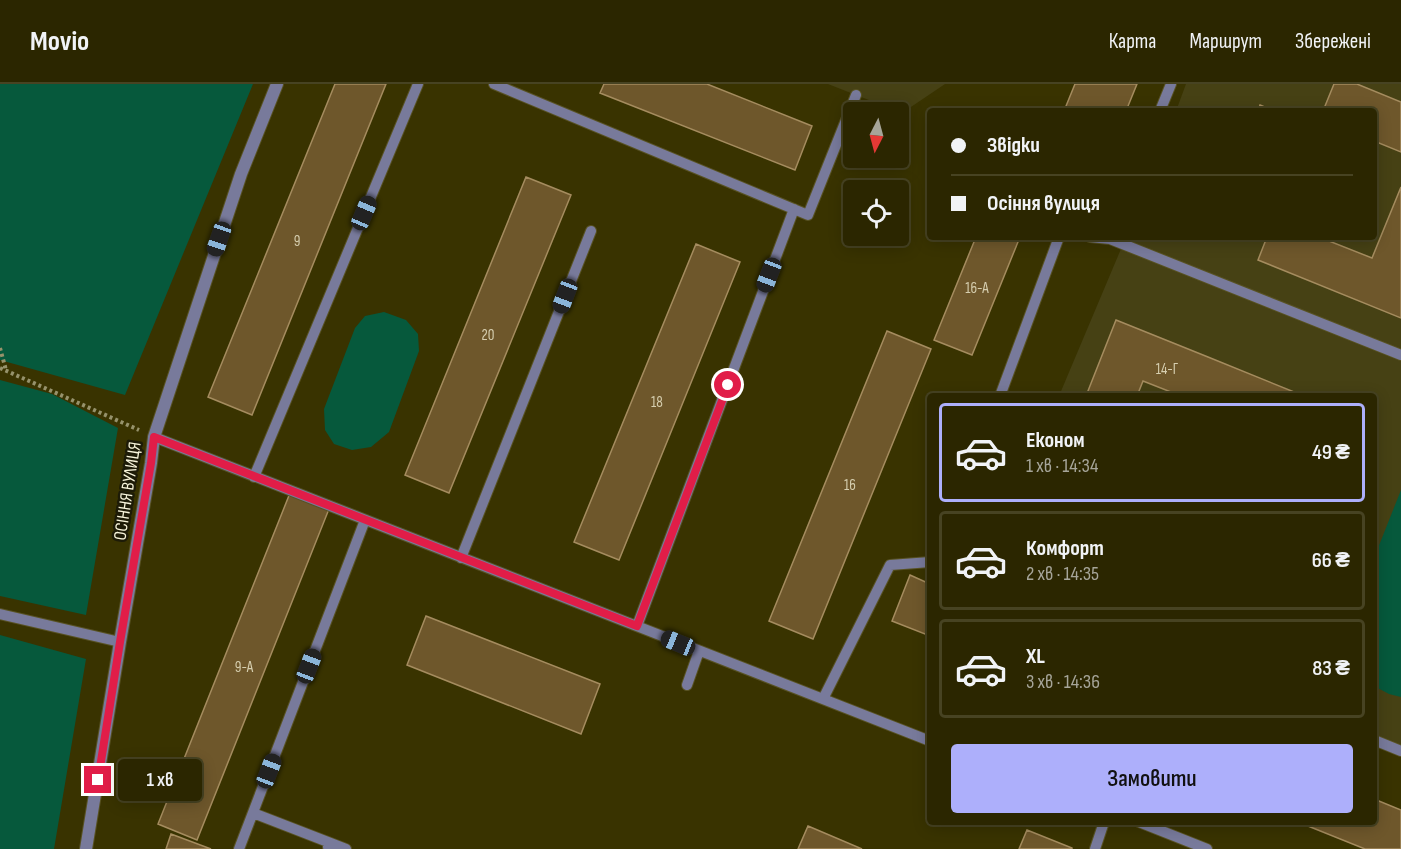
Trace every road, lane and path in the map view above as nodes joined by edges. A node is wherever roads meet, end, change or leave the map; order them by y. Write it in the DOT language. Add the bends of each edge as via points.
graph roads {
  1 [pos="277,84"];
  2 [pos="418,84"];
  3 [pos="494,84"];
  4 [pos="1171,84"];
  5 [pos="856,95"];
  6 [pos="1161,108"];
  7 [pos="794,209"];
  8 [pos="591,231"];
  9 [pos="1058,240"];
  10 [pos="1116,240"];
  11 [pos="0,348"];
  12 [pos="1401,355"];
  13 [pos="0,368"];
  14 [pos="7,370"];
  15 [pos="1001,393"];
  16 [pos="154,437"];
  17 [pos="254,477"];
  18 [pos="366,520"];
  19 [pos="461,558"];
  20 [pos="927,562"];
  21 [pos="0,614"];
  22 [pos="637,626"];
  23 [pos="120,642"];
  24 [pos="699,651"];
  25 [pos="687,685"];
  26 [pos="823,699"];
  27 [pos="927,740"];
  28 [pos="1377,741"];
  29 [pos="1401,751"];
  30 [pos="253,813"];
  31 [pos="1103,825"];
  32 [pos="1147,825"];
  33 [pos="328,846"];
  34 [pos="86,849"];
  35 [pos="239,849"];
  36 [pos="346,849"];
  37 [pos="1095,849"];
  38 [pos="1207,849"];
  1 -- 16 [label="street, ОСІННЯ ВУЛИЦЯ" via="241,174"];
  2 -- 17 [label="lane"];
  3 -- 7 [label="lane"];
  4 -- 6 [label="lane"];
  5 -- 7 [label="lane" via="808,215"];
  7 -- 22 [label="lane"];
  8 -- 19 [label="lane"];
  9 -- 15 [label="lane"];
  10 -- 12 [label="lane"];
  11 -- 14 [label="path"];
  13 -- 14 [label="path"];
  14 -- 16 [label="path"];
  16 -- 17 [label="lane"];
  16 -- 23 [label="street, ОСІННЯ ВУЛИЦЯ"];
  17 -- 18 [label="lane"];
  18 -- 19 [label="lane"];
  18 -- 30 [label="lane"];
  19 -- 22 [label="lane"];
  20 -- 26 [label="lane" via="890,565"];
  21 -- 23 [label="lane"];
  22 -- 24 [label="lane"];
  23 -- 34 [label="street, ОСІННЯ ВУЛИЦЯ"];
  24 -- 25 [label="lane"];
  24 -- 26 [label="lane"];
  26 -- 27 [label="lane"];
  28 -- 29 [label="lane"];
  30 -- 33 [label="lane"];
  30 -- 35 [label="lane"];
  31 -- 37 [label="lane"];
  32 -- 38 [label="lane"];
  33 -- 36 [label="lane"];
}
